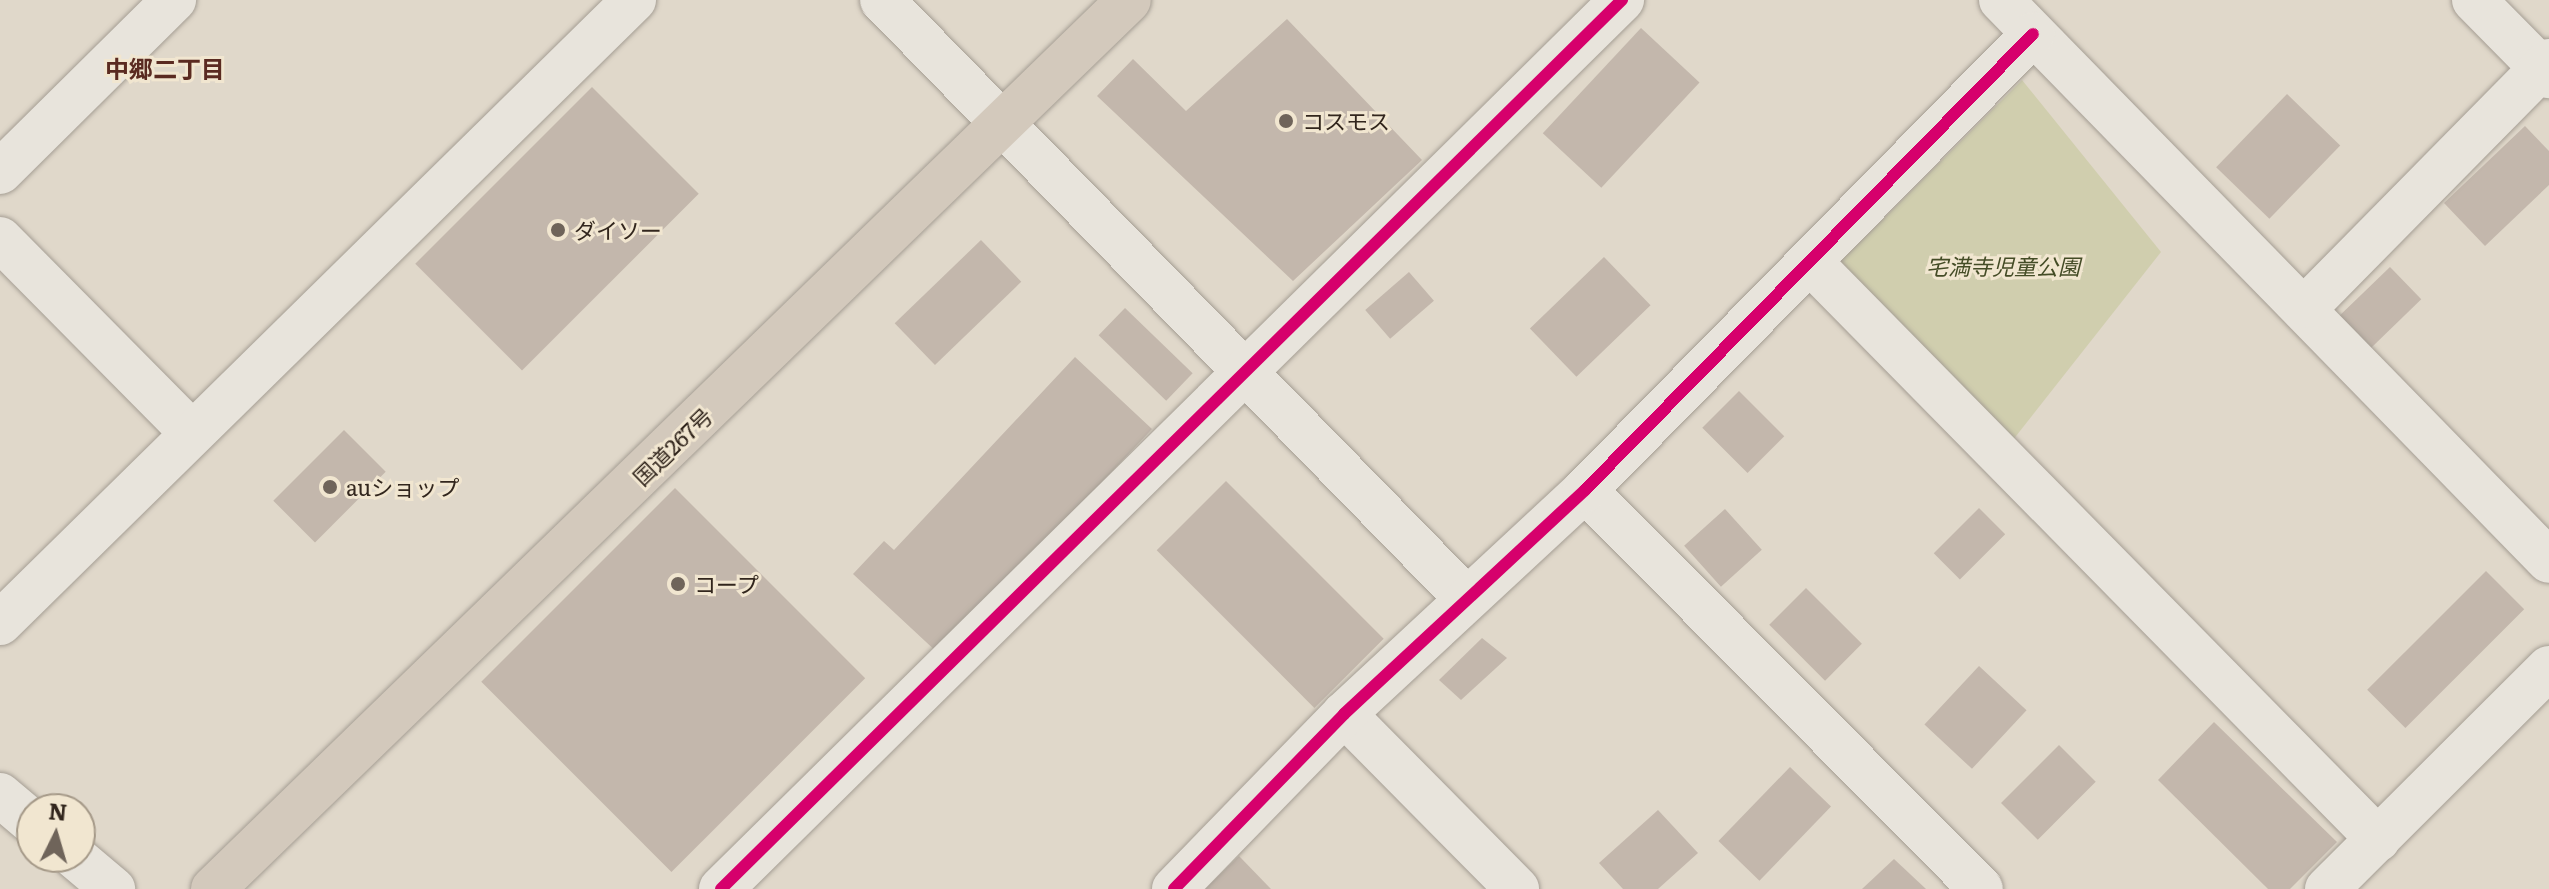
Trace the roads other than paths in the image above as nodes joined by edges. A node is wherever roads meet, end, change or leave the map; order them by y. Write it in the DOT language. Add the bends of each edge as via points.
graph roads {
  1 [pos="174,0"];
  2 [pos="634,0"];
  3 [pos="882,0"];
  4 [pos="1129,0"];
  5 [pos="1622,0"];
  6 [pos="2001,0"];
  7 [pos="2474,0"];
  8 [pos="2033,34"];
  9 [pos="2547,69"];
  10 [pos="1007,124"];
  11 [pos="0,172"];
  12 [pos="0,239"];
  13 [pos="1810,262"];
  14 [pos="2307,306"];
  15 [pos="1245,367"];
  16 [pos="191,432"];
  17 [pos="1585,490"];
  18 [pos="2549,561"];
  19 [pos="1465,597"];
  20 [pos="0,623"];
  21 [pos="2549,668"];
  22 [pos="1344,714"];
  23 [pos="0,795"];
  24 [pos="16,808"];
  25 [pos="2378,839"];
  26 [pos="94,873"];
  27 [pos="113,889"];
  28 [pos="213,889"];
  29 [pos="721,889"];
  30 [pos="1174,889"];
  31 [pos="1517,889"];
  32 [pos="1981,889"];
  33 [pos="2327,889"];
  1 -- 11 [label="street"];
  2 -- 16 [label="street"];
  3 -- 10 [label="street"];
  4 -- 10 [label="highway, 国道267号"];
  5 -- 15 [label="street"];
  6 -- 8 [label="street"];
  7 -- 9 [label="street"];
  8 -- 13 [label="street"];
  8 -- 14 [label="street"];
  9 -- 14 [label="street"];
  10 -- 15 [label="street"];
  10 -- 28 [label="highway, 国道267号"];
  12 -- 16 [label="street"];
  13 -- 17 [label="street"];
  13 -- 25 [label="street"];
  14 -- 18 [label="street"];
  15 -- 19 [label="street"];
  15 -- 29 [label="street"];
  16 -- 20 [label="street"];
  17 -- 19 [label="street"];
  17 -- 32 [label="street"];
  19 -- 22 [label="street"];
  21 -- 25 [label="street"];
  22 -- 30 [label="street"];
  22 -- 31 [label="street"];
  23 -- 24 [label="street"];
  25 -- 33 [label="street"];
  26 -- 27 [label="street"];
}
